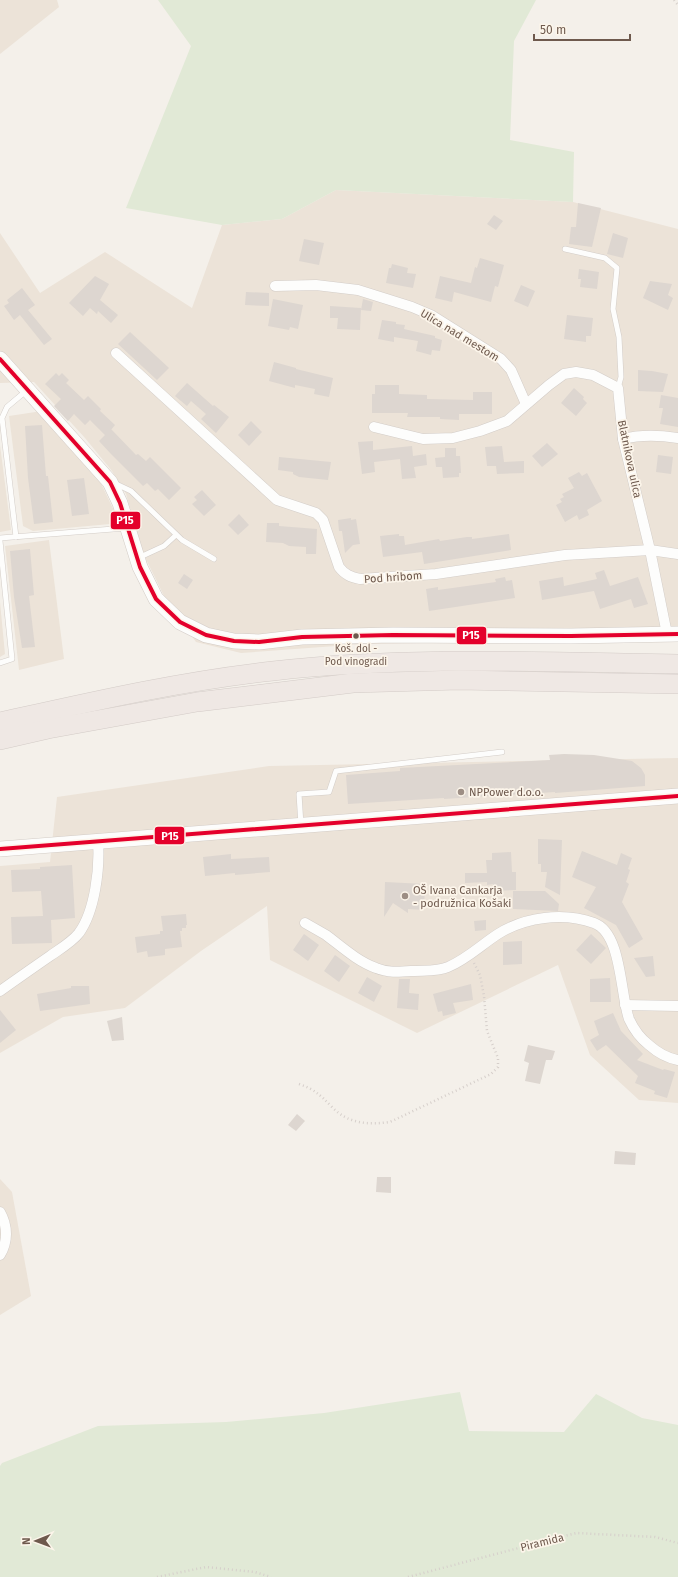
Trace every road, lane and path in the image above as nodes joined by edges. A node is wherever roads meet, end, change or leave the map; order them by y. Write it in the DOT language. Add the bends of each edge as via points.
graph roads {
  1 [pos="674,0"];
  2 [pos="678,5"];
  3 [pos="565,249"];
  4 [pos="275,286"];
  5 [pos="116,353"];
  6 [pos="0,359"];
  7 [pos="618,388"];
  8 [pos="27,389"];
  9 [pos="526,404"];
  10 [pos="374,427"];
  11 [pos="678,438"];
  12 [pos="623,439"];
  13 [pos="110,482"];
  14 [pos="128,528"];
  15 [pos="176,535"];
  16 [pos="16,537"];
  17 [pos="0,539"];
  18 [pos="650,550"];
  19 [pos="678,554"];
  20 [pos="137,558"];
  21 [pos="214,560"];
  22 [pos="673,634"];
  23 [pos="0,663"];
  24 [pos="678,664"];
  25 [pos="678,684"];
  26 [pos="0,722"];
  27 [pos="0,740"];
  28 [pos="502,752"];
  29 [pos="678,796"];
  30 [pos="301,826"];
  31 [pos="98,841"];
  32 [pos="0,849"];
  33 [pos="305,923"];
  34 [pos="470,955"];
  35 [pos="0,991"];
  36 [pos="625,1006"];
  37 [pos="678,1006"];
  38 [pos="678,1060"];
  39 [pos="299,1084"];
  40 [pos="0,1212"];
  41 [pos="0,1255"];
  42 [pos="678,1543"];
  43 [pos="158,1577"];
  44 [pos="271,1577"];
  45 [pos="408,1577"];
  1 -- 2 [label="path"];
  3 -- 7 [label="lane, Blatnikova ulica" via="605,258 617,268 613,310 619,337 621,377"];
  4 -- 9 [label="street, Ulica nad mestom" via="316,285 358,290 431,315 501,360 511,370"];
  5 -- 18 [label="street, Pod hribom" via="276,500 320,515 339,567 344,574 353,578 436,574 565,555"];
  6 -- 8 [label="street"];
  7 -- 9 [label="street" via="593,375 576,372 564,374"];
  7 -- 12 [label="street, Blatnikova ulica"];
  8 -- 13 [label="street"];
  8 -- 16 [label="lane" via="7,407 2,418"];
  9 -- 10 [label="street" via="507,421 480,432 453,438 423,439"];
  11 -- 12 [label="street" via="638,435"];
  12 -- 18 [label="street, Blatnikova ulica"];
  13 -- 14 [label="street"];
  13 -- 15 [label="lane" via="131,491"];
  14 -- 16 [label="lane"];
  14 -- 20 [label="street"];
  15 -- 20 [label="lane" via="164,546"];
  15 -- 21 [label="lane"];
  16 -- 17 [label="lane"];
  17 -- 23 [label="lane" via="12,659"];
  18 -- 19 [label="street"];
  18 -- 22 [label="street, Blatnikova ulica"];
  20 -- 22 [label="street" via="156,599 180,622 206,635 234,641 393,635"];
  24 -- 26 [label="highway" via="459,661 354,664 188,682"];
  25 -- 27 [label="highway" via="466,680 353,682 197,702"];
  28 -- 30 [label="lane" via="336,772 329,792 300,794"];
  29 -- 30 [label="street"];
  30 -- 31 [label="street"];
  31 -- 32 [label="street"];
  31 -- 35 [label="street" via="94,895 87,920 79,934"];
  33 -- 34 [label="street" via="357,959 377,969 394,973 446,968"];
  34 -- 36 [label="street" via="516,924 553,917 595,923 606,932 614,946"];
  34 -- 39 [label="path" via="480,975 487,1031 498,1058 498,1067 490,1074 390,1122 375,1124 347,1119 321,1094"];
  36 -- 37 [label="street"];
  36 -- 38 [label="street" via="639,1037 669,1058"];
  40 -- 41 [label="street" via="6,1228 5,1248"];
  42 -- 45 [label="path, Piramida" via="655,1537 576,1533"];
  43 -- 44 [label="path" via="206,1567 255,1572"];
}
